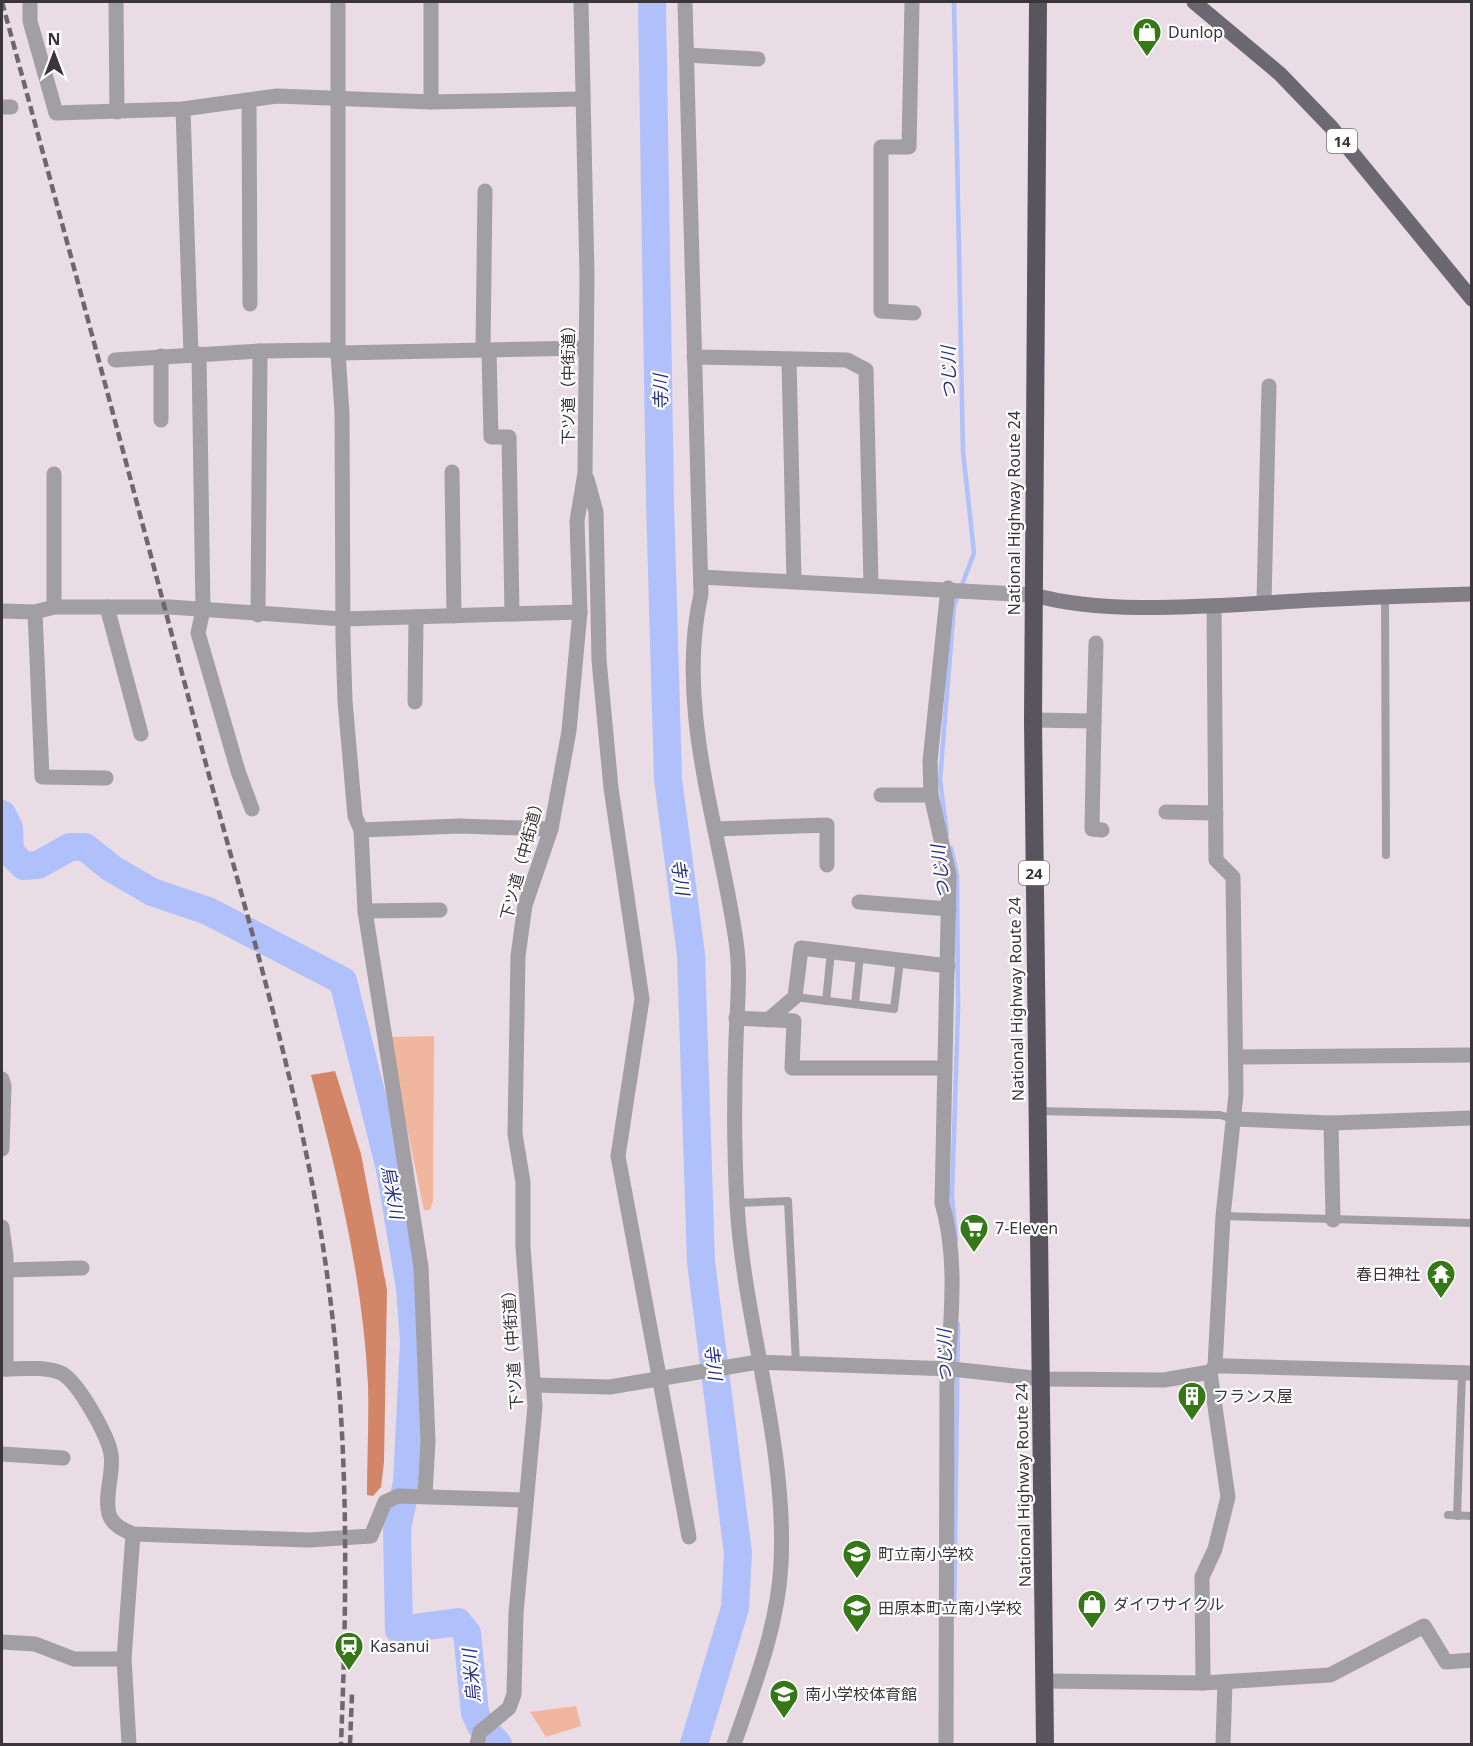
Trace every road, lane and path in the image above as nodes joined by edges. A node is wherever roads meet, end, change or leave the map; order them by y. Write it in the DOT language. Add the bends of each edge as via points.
graph roads {
  1 [pos="30,2"];
  2 [pos="116,2"];
  3 [pos="339,2"];
  4 [pos="431,2"];
  5 [pos="581,2"];
  6 [pos="685,2"];
  7 [pos="912,2"];
  8 [pos="1038,2"];
  9 [pos="1194,2"];
  10 [pos="686,56"];
  11 [pos="758,59"];
  12 [pos="339,98"];
  13 [pos="582,99"];
  14 [pos="249,101"];
  15 [pos="431,102"];
  16 [pos="183,109"];
  17 [pos="117,112"];
  18 [pos="485,191"];
  19 [pos="1472,299"];
  20 [pos="250,304"];
  21 [pos="914,313"];
  22 [pos="586,348"];
  23 [pos="486,350"];
  24 [pos="260,351"];
  25 [pos="338,353"];
  26 [pos="195,355"];
  27 [pos="161,356"];
  28 [pos="694,357"];
  29 [pos="789,359"];
  30 [pos="115,360"];
  31 [pos="1269,386"];
  32 [pos="161,420"];
  33 [pos="452,472"];
  34 [pos="585,473"];
  35 [pos="54,474"];
  36 [pos="701,577"];
  37 [pos="794,581"];
  38 [pos="871,585"];
  39 [pos="958,589"];
  40 [pos="1472,594"];
  41 [pos="1034,595"];
  42 [pos="1385,596"];
  43 [pos="1264,603"];
  44 [pos="54,607"];
  45 [pos="107,607"];
  46 [pos="1214,607"];
  47 [pos="203,610"];
  48 [pos="2,611"];
  49 [pos="34,612"];
  50 [pos="580,612"];
  51 [pos="512,613"];
  52 [pos="258,615"];
  53 [pos="454,616"];
  54 [pos="416,617"];
  55 [pos="343,619"];
  56 [pos="1096,643"];
  57 [pos="415,702"];
  58 [pos="1033,720"];
  59 [pos="1094,721"];
  60 [pos="141,734"];
  61 [pos="106,778"];
  62 [pos="881,795"];
  63 [pos="931,795"];
  64 [pos="252,809"];
  65 [pos="1166,812"];
  66 [pos="1216,813"];
  67 [pos="551,829"];
  68 [pos="716,829"];
  69 [pos="361,830"];
  70 [pos="1102,830"];
  71 [pos="1386,855"];
  72 [pos="827,864"];
  73 [pos="859,902"];
  74 [pos="949,909"];
  75 [pos="441,910"];
  76 [pos="365,911"];
  77 [pos="831,952"];
  78 [pos="860,955"];
  79 [pos="900,960"];
  80 [pos="948,966"];
  81 [pos="795,997"];
  82 [pos="826,1001"];
  83 [pos="855,1004"];
  84 [pos="736,1018"];
  85 [pos="768,1020"];
  86 [pos="1472,1055"];
  87 [pos="1237,1058"];
  88 [pos="945,1068"];
  89 [pos="2,1079"];
  90 [pos="1036,1111"];
  91 [pos="1472,1118"];
  92 [pos="1233,1119"];
  93 [pos="1331,1123"];
  94 [pos="2,1149"];
  95 [pos="737,1203"];
  96 [pos="1222,1216"];
  97 [pos="1333,1220"];
  98 [pos="1472,1223"];
  99 [pos="2,1227"];
  100 [pos="82,1268"];
  101 [pos="6,1270"];
  102 [pos="755,1362"];
  103 [pos="796,1363"];
  104 [pos="4,1369"];
  105 [pos="954,1369"];
  106 [pos="1212,1369"];
  107 [pos="1467,1373"];
  108 [pos="662,1377"];
  109 [pos="1042,1379"];
  110 [pos="533,1385"];
  111 [pos="2,1454"];
  112 [pos="63,1458"];
  113 [pos="425,1495"];
  114 [pos="526,1500"];
  115 [pos="1472,1516"];
  116 [pos="133,1534"];
  117 [pos="689,1537"];
  118 [pos="2,1642"];
  119 [pos="124,1659"];
  120 [pos="1472,1660"];
  121 [pos="1045,1681"];
  122 [pos="1225,1682"];
  123 [pos="1203,1683"];
  124 [pos="129,1744"];
  125 [pos="477,1744"];
  126 [pos="734,1744"];
  127 [pos="946,1744"];
  128 [pos="1045,1744"];
  129 [pos="1223,1744"];
  1 -- 17 [label="street" via="30,21 56,113"];
  2 -- 17 [label="street"];
  3 -- 12 [label="street"];
  4 -- 15 [label="street"];
  5 -- 13 [label="street, 下ツ道（中街道）"];
  6 -- 10 [label="street"];
  7 -- 21 [label="street" via="909,147 881,147 881,311"];
  8 -- 41 [label="highway, National Highway Route 24 / 24"];
  9 -- 19 [label="main road, 14" via="1280,74 1330,127"];
  10 -- 11 [label="street"];
  10 -- 28 [label="street"];
  12 -- 14 [label="street" via="277,96"];
  12 -- 15 [label="street"];
  12 -- 25 [label="street"];
  13 -- 15 [label="street"];
  13 -- 22 [label="street, 下ツ道（中街道）"];
  14 -- 16 [label="street"];
  14 -- 20 [label="street"];
  16 -- 17 [label="street"];
  16 -- 26 [label="street"];
  18 -- 23 [label="street"];
  22 -- 23 [label="street"];
  22 -- 34 [label="street, 下ツ道（中街道）"];
  23 -- 25 [label="street"];
  23 -- 51 [label="street" via="491,437 509,437"];
  24 -- 25 [label="street"];
  24 -- 26 [label="street"];
  24 -- 52 [label="street"];
  25 -- 55 [label="street"];
  26 -- 27 [label="street"];
  26 -- 47 [label="street"];
  27 -- 30 [label="street"];
  27 -- 32 [label="street"];
  28 -- 29 [label="street"];
  28 -- 36 [label="street"];
  29 -- 37 [label="street"];
  29 -- 38 [label="street" via="847,360 866,370"];
  31 -- 43 [label="street"];
  33 -- 53 [label="street"];
  34 -- 50 [label="street, 下ツ道（中街道）" via="578,521"];
  34 -- 108 [label="street" via="596,512 599,660 611,788 642,999 618,1156"];
  35 -- 44 [label="street"];
  36 -- 37 [label="street"];
  36 -- 68 [label="street" via="693,631 695,699"];
  37 -- 38 [label="street"];
  38 -- 39 [label="street"];
  39 -- 41 [label="street"];
  39 -- 63 [label="street" via="934,709"];
  40 -- 42 [label="street"];
  41 -- 46 [label="street" via="1067,604"];
  41 -- 58 [label="highway, National Highway Route 24 / 24"];
  42 -- 43 [label="street"];
  42 -- 71 [label="lane"];
  43 -- 46 [label="street"];
  44 -- 45 [label="street"];
  44 -- 49 [label="street"];
  45 -- 47 [label="street"];
  45 -- 60 [label="street"];
  46 -- 66 [label="street"];
  47 -- 52 [label="street"];
  47 -- 64 [label="street" via="198,633"];
  48 -- 49 [label="street"];
  49 -- 61 [label="street" via="42,777"];
  50 -- 51 [label="street"];
  50 -- 67 [label="street, 下ツ道（中街道）" via="569,731"];
  51 -- 53 [label="street"];
  52 -- 55 [label="street"];
  53 -- 54 [label="street"];
  54 -- 55 [label="street"];
  54 -- 57 [label="street"];
  55 -- 69 [label="street" via="345,700 355,816"];
  56 -- 59 [label="street"];
  58 -- 59 [label="street"];
  58 -- 90 [label="highway, National Highway Route 24 / 24"];
  59 -- 70 [label="street" via="1092,829"];
  62 -- 63 [label="street"];
  63 -- 74 [label="street" via="949,874"];
  65 -- 66 [label="street"];
  66 -- 87 [label="street" via="1216,860 1233,877"];
  67 -- 69 [label="street" via="459,826"];
  67 -- 110 [label="street, 下ツ道（中街道）" via="525,904 518,956 515,1134 524,1182 523,1247"];
  68 -- 72 [label="street" via="827,825"];
  68 -- 84 [label="street" via="737,945"];
  69 -- 76 [label="street"];
  73 -- 74 [label="street"];
  74 -- 80 [label="street"];
  75 -- 76 [label="street"];
  76 -- 113 [label="street" via="421,1267 428,1442"];
  77 -- 78 [label="street"];
  77 -- 81 [label="street" via="801,948"];
  77 -- 82 [label="lane"];
  78 -- 79 [label="street"];
  78 -- 83 [label="lane"];
  79 -- 80 [label="street"];
  79 -- 83 [label="lane" via="894,1009"];
  80 -- 88 [label="street"];
  81 -- 82 [label="lane"];
  81 -- 85 [label="street"];
  82 -- 83 [label="lane"];
  84 -- 85 [label="street"];
  84 -- 95 [label="street" via="733,1128"];
  85 -- 88 [label="street" via="794,1021 792,1068"];
  86 -- 87 [label="street"];
  87 -- 92 [label="street"];
  88 -- 105 [label="street" via="942,1203 950,1228"];
  89 -- 94 [label="street"];
  90 -- 92 [label="lane" via="1220,1115"];
  90 -- 109 [label="highway, National Highway Route 24 / 24"];
  91 -- 93 [label="street"];
  92 -- 93 [label="street"];
  92 -- 96 [label="street"];
  93 -- 97 [label="street"];
  95 -- 102 [label="street"];
  95 -- 103 [label="lane" via="788,1201"];
  96 -- 97 [label="lane"];
  96 -- 106 [label="street"];
  97 -- 98 [label="lane"];
  99 -- 101 [label="street"];
  100 -- 101 [label="street"];
  101 -- 104 [label="street"];
  102 -- 103 [label="street"];
  102 -- 108 [label="street"];
  102 -- 126 [label="street" via="778,1473 781,1566 774,1617"];
  103 -- 105 [label="street"];
  104 -- 116 [label="street" via="54,1370 74,1384 108,1442 109,1515 117,1527"];
  105 -- 109 [label="street"];
  105 -- 127 [label="street"];
  106 -- 107 [label="street" via="1300,1366"];
  106 -- 109 [label="street" via="1164,1380"];
  106 -- 123 [label="street" via="1228,1497 1215,1549 1202,1577"];
  107 -- 115 [label="lane" via="1453,1516"];
  108 -- 110 [label="street" via="610,1387"];
  108 -- 117 [label="street"];
  109 -- 121 [label="highway, National Highway Route 24 / 24"];
  110 -- 114 [label="street, 下ツ道（中街道）" via="536,1406"];
  111 -- 112 [label="street"];
  113 -- 114 [label="street"];
  113 -- 116 [label="street" via="398,1496 385,1502 371,1536 361,1539"];
  114 -- 125 [label="street, 下ツ道（中街道）" via="516,1612 514,1694 509,1708 480,1732"];
  116 -- 119 [label="street"];
  118 -- 119 [label="street" via="34,1644 74,1659"];
  119 -- 124 [label="street"];
  120 -- 122 [label="street" via="1446,1662 1424,1626 1330,1675"];
  121 -- 123 [label="street"];
  121 -- 128 [label="highway, National Highway Route 24 / 24"];
  122 -- 123 [label="street"];
  122 -- 129 [label="street"];
}
